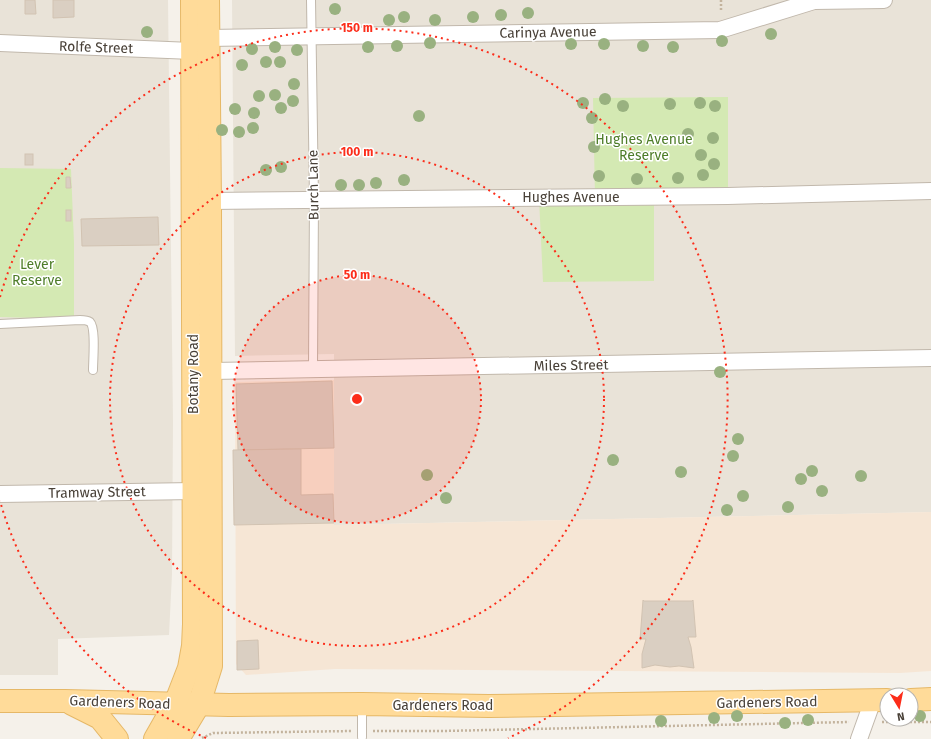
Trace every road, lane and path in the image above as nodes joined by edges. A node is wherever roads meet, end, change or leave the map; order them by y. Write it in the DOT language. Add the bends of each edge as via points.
graph roads {
  1 [pos="192,0"];
  2 [pos="208,0"];
  3 [pos="311,0"];
  4 [pos="721,0"];
  5 [pos="884,0"];
  6 [pos="722,12"];
  7 [pos="311,36"];
  8 [pos="0,43"];
  9 [pos="200,45"];
  10 [pos="931,191"];
  11 [pos="314,199"];
  12 [pos="210,201"];
  13 [pos="0,324"];
  14 [pos="931,358"];
  15 [pos="313,369"];
  16 [pos="93,370"];
  17 [pos="211,371"];
  18 [pos="194,491"];
  19 [pos="0,494"];
  20 [pos="931,699"];
  21 [pos="879,700"];
  22 [pos="919,700"];
  23 [pos="0,701"];
  24 [pos="65,701"];
  25 [pos="879,701"];
  26 [pos="175,704"];
  27 [pos="199,704"];
  28 [pos="362,704"];
  29 [pos="865,722"];
  30 [pos="931,722"];
  31 [pos="362,734"];
  32 [pos="117,739"];
  33 [pos="154,739"];
  34 [pos="178,739"];
  35 [pos="199,739"];
  36 [pos="859,739"];
  1 -- 9 [label="main road, Botany Road"];
  2 -- 9 [label="main road, Botany Road"];
  3 -- 7 [label="lane, Burch Lane"];
  4 -- 6 [label="path"];
  5 -- 7 [label="street, Carinya Avenue" via="814,1 720,30"];
  7 -- 9 [label="street, Carinya Avenue"];
  7 -- 11 [label="lane, Burch Lane"];
  8 -- 9 [label="street, Rolfe Street"];
  9 -- 12 [label="main road, Botany Road"];
  9 -- 18 [label="main road, Botany Road"];
  10 -- 11 [label="street, Hughes Avenue" via="728,196"];
  11 -- 12 [label="street, Hughes Avenue"];
  11 -- 15 [label="lane, Burch Lane"];
  12 -- 17 [label="main road, Botany Road"];
  13 -- 16 [label="lane" via="88,321 91,323 94,336"];
  14 -- 15 [label="street, Miles Street"];
  15 -- 17 [label="street, Miles Street"];
  17 -- 27 [label="main road, Botany Road" via="211,666"];
  18 -- 19 [label="street, Tramway Street"];
  18 -- 26 [label="main road, Botany Road" via="193,646 189,668"];
  20 -- 22 [label="main road"];
  21 -- 28 [label="main road, Gardeners Road" via="489,706"];
  23 -- 24 [label="main road, Gardeners Road"];
  24 -- 26 [label="main road, Gardeners Road"];
  24 -- 32 [label="main road" via="100,718"];
  25 -- 29 [label="street"];
  26 -- 27 [label="main road, Gardeners Road"];
  26 -- 33 [label="main road, Botany Road"];
  27 -- 28 [label="main road, Gardeners Road"];
  27 -- 34 [label="main road, Botany Road"];
  28 -- 31 [label="lane"];
  29 -- 30 [label="path, Gardeners Road"];
  29 -- 31 [label="path, Gardeners Road"];
  29 -- 36 [label="street"];
  31 -- 35 [label="path, Gardeners Road" via="213,733"];
}
